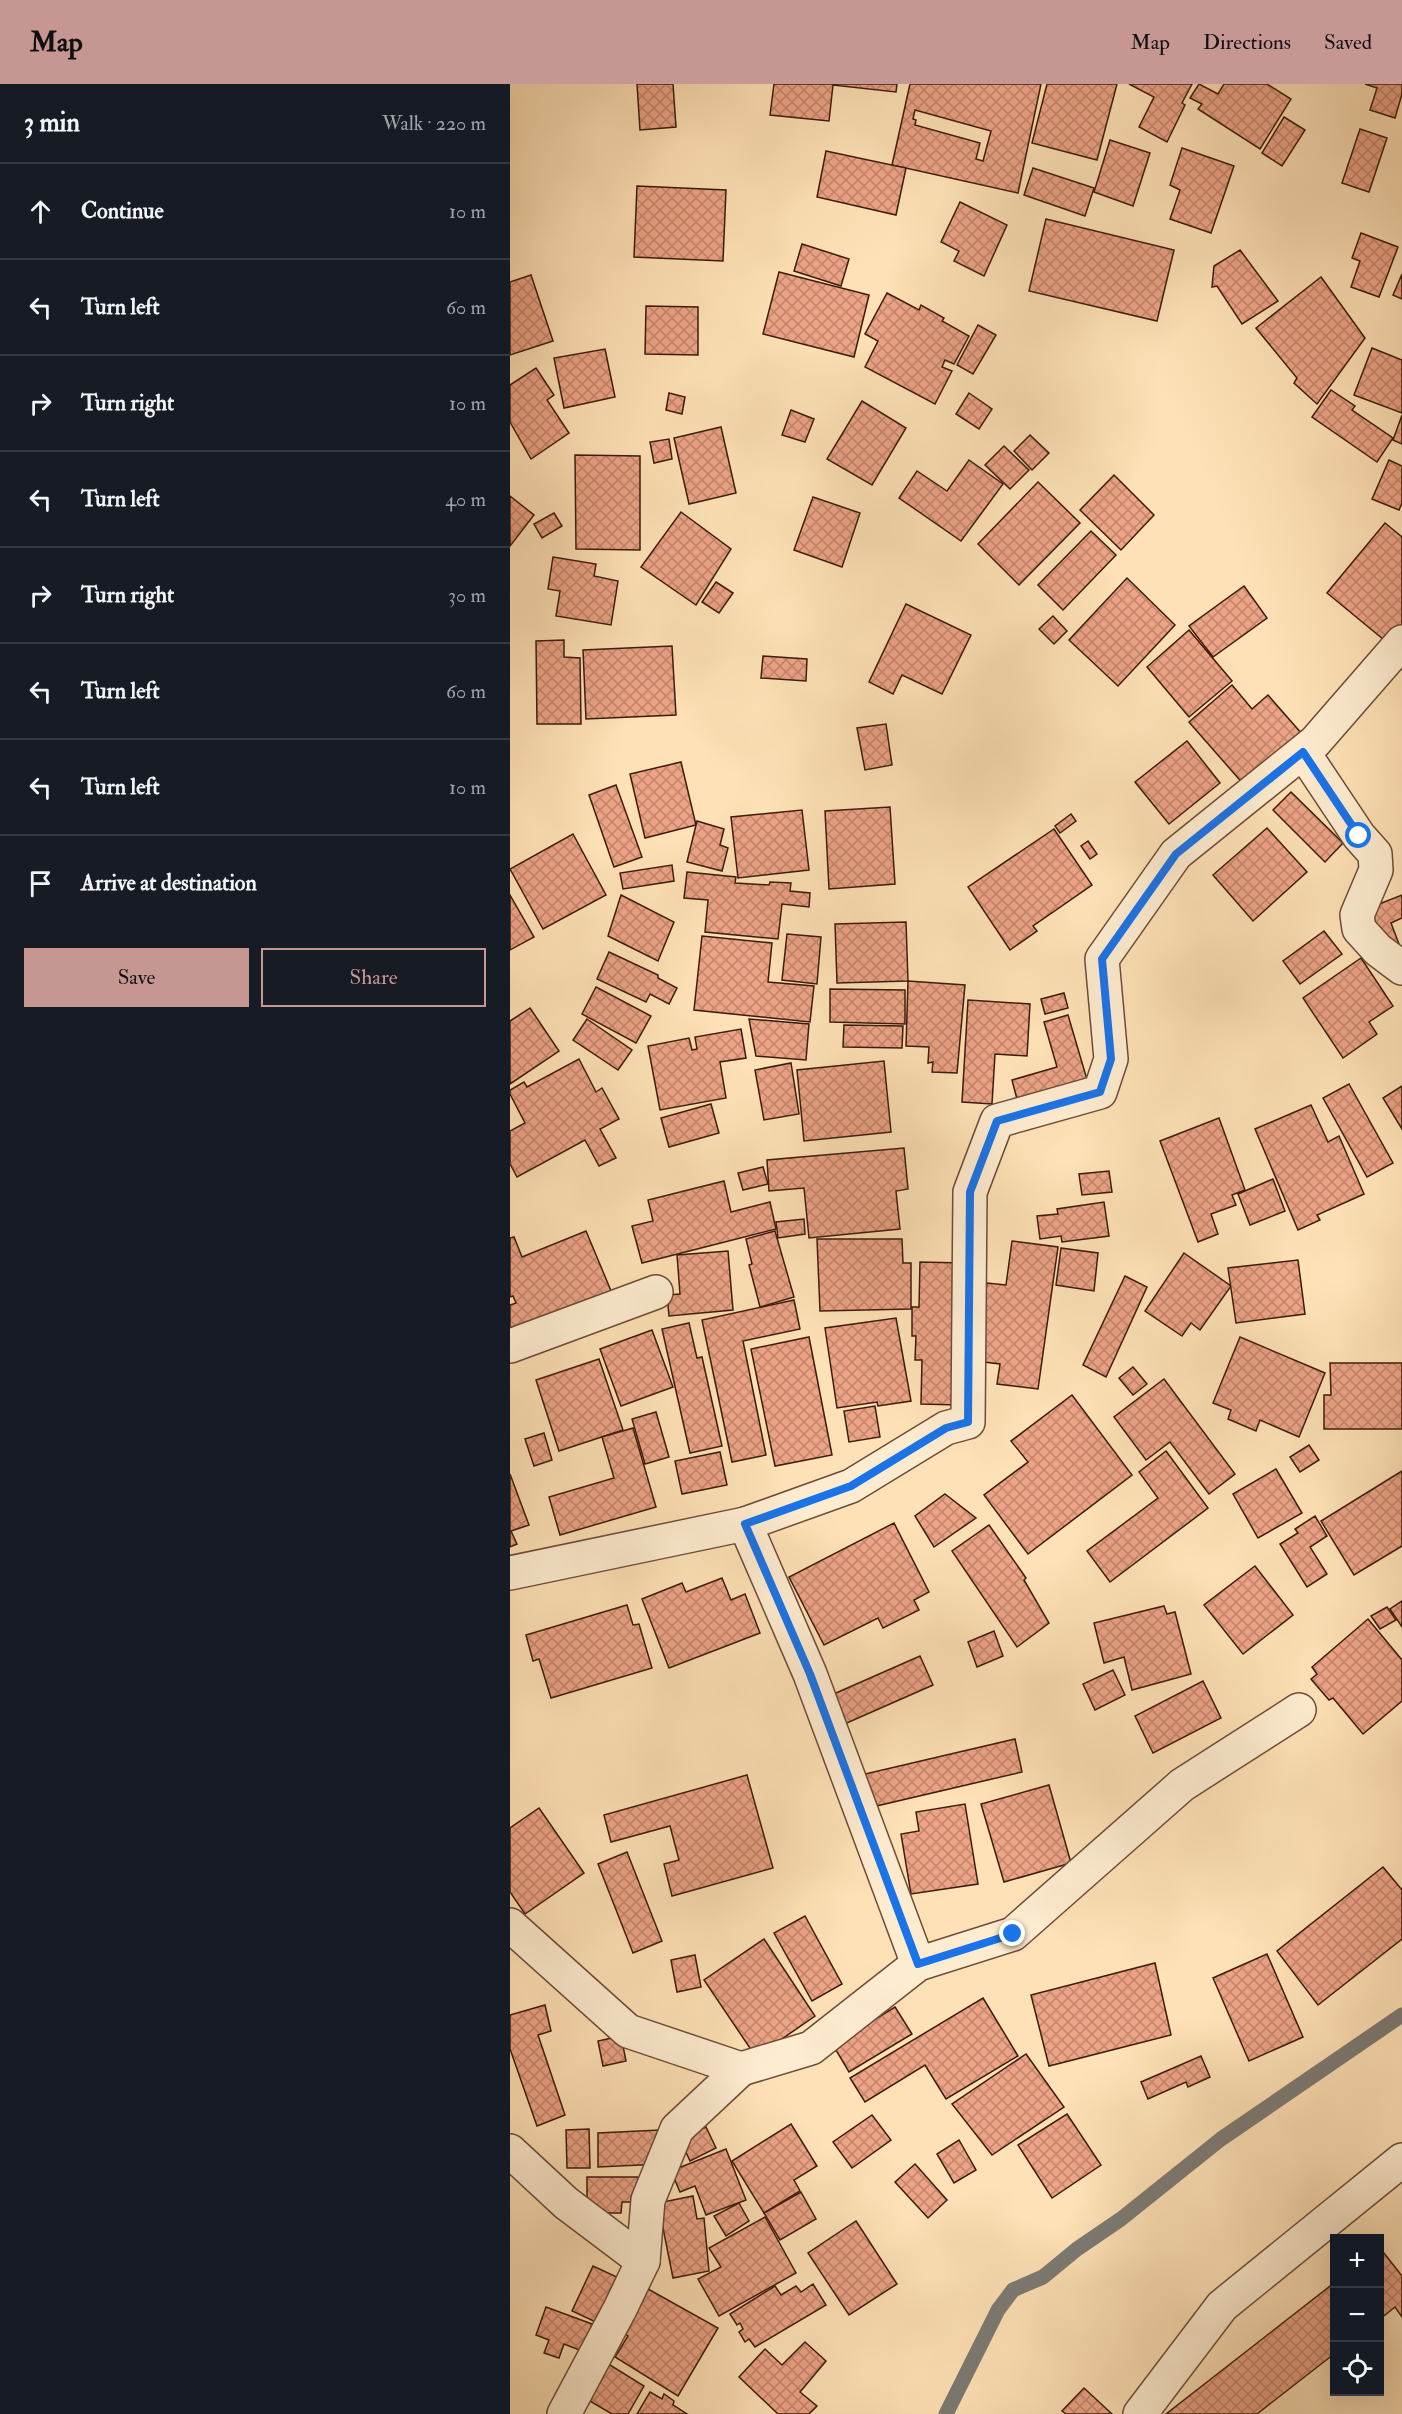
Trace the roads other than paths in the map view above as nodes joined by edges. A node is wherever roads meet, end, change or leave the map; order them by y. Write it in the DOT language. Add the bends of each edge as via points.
graph roads {
  1 [pos="1402,642"];
  2 [pos="1303,752"];
  3 [pos="1402,968"];
  4 [pos="656,1292"];
  5 [pos="510,1346"];
  6 [pos="745,1524"];
  7 [pos="510,1573"];
  8 [pos="1299,1710"];
  9 [pos="510,1925"];
  10 [pos="918,1964"];
  11 [pos="741,2069"];
  12 [pos="510,2151"];
  13 [pos="1402,2160"];
  14 [pos="643,2261"];
  15 [pos="564,2414"];
  16 [pos="1140,2414"];
  1 -- 2 [label="street"];
  2 -- 3 [label="street" via="1375,854 1376,870 1358,915 1359,929"];
  2 -- 6 [label="street" via="1176,854 1102,959 1111,1059 1100,1092 997,1121 970,1192 968,1422 946,1428 851,1486"];
  4 -- 5 [label="street"];
  6 -- 7 [label="street"];
  6 -- 10 [label="street" via="810,1674"];
  8 -- 10 [label="street" via="1182,1785 1013,1934"];
  9 -- 11 [label="street" via="628,2031"];
  10 -- 11 [label="street" via="811,2048"];
  11 -- 14 [label="street" via="677,2130 648,2200"];
  12 -- 14 [label="street" via="566,2203"];
  13 -- 16 [label="street" via="1222,2306"];
  14 -- 15 [label="street"];
}
